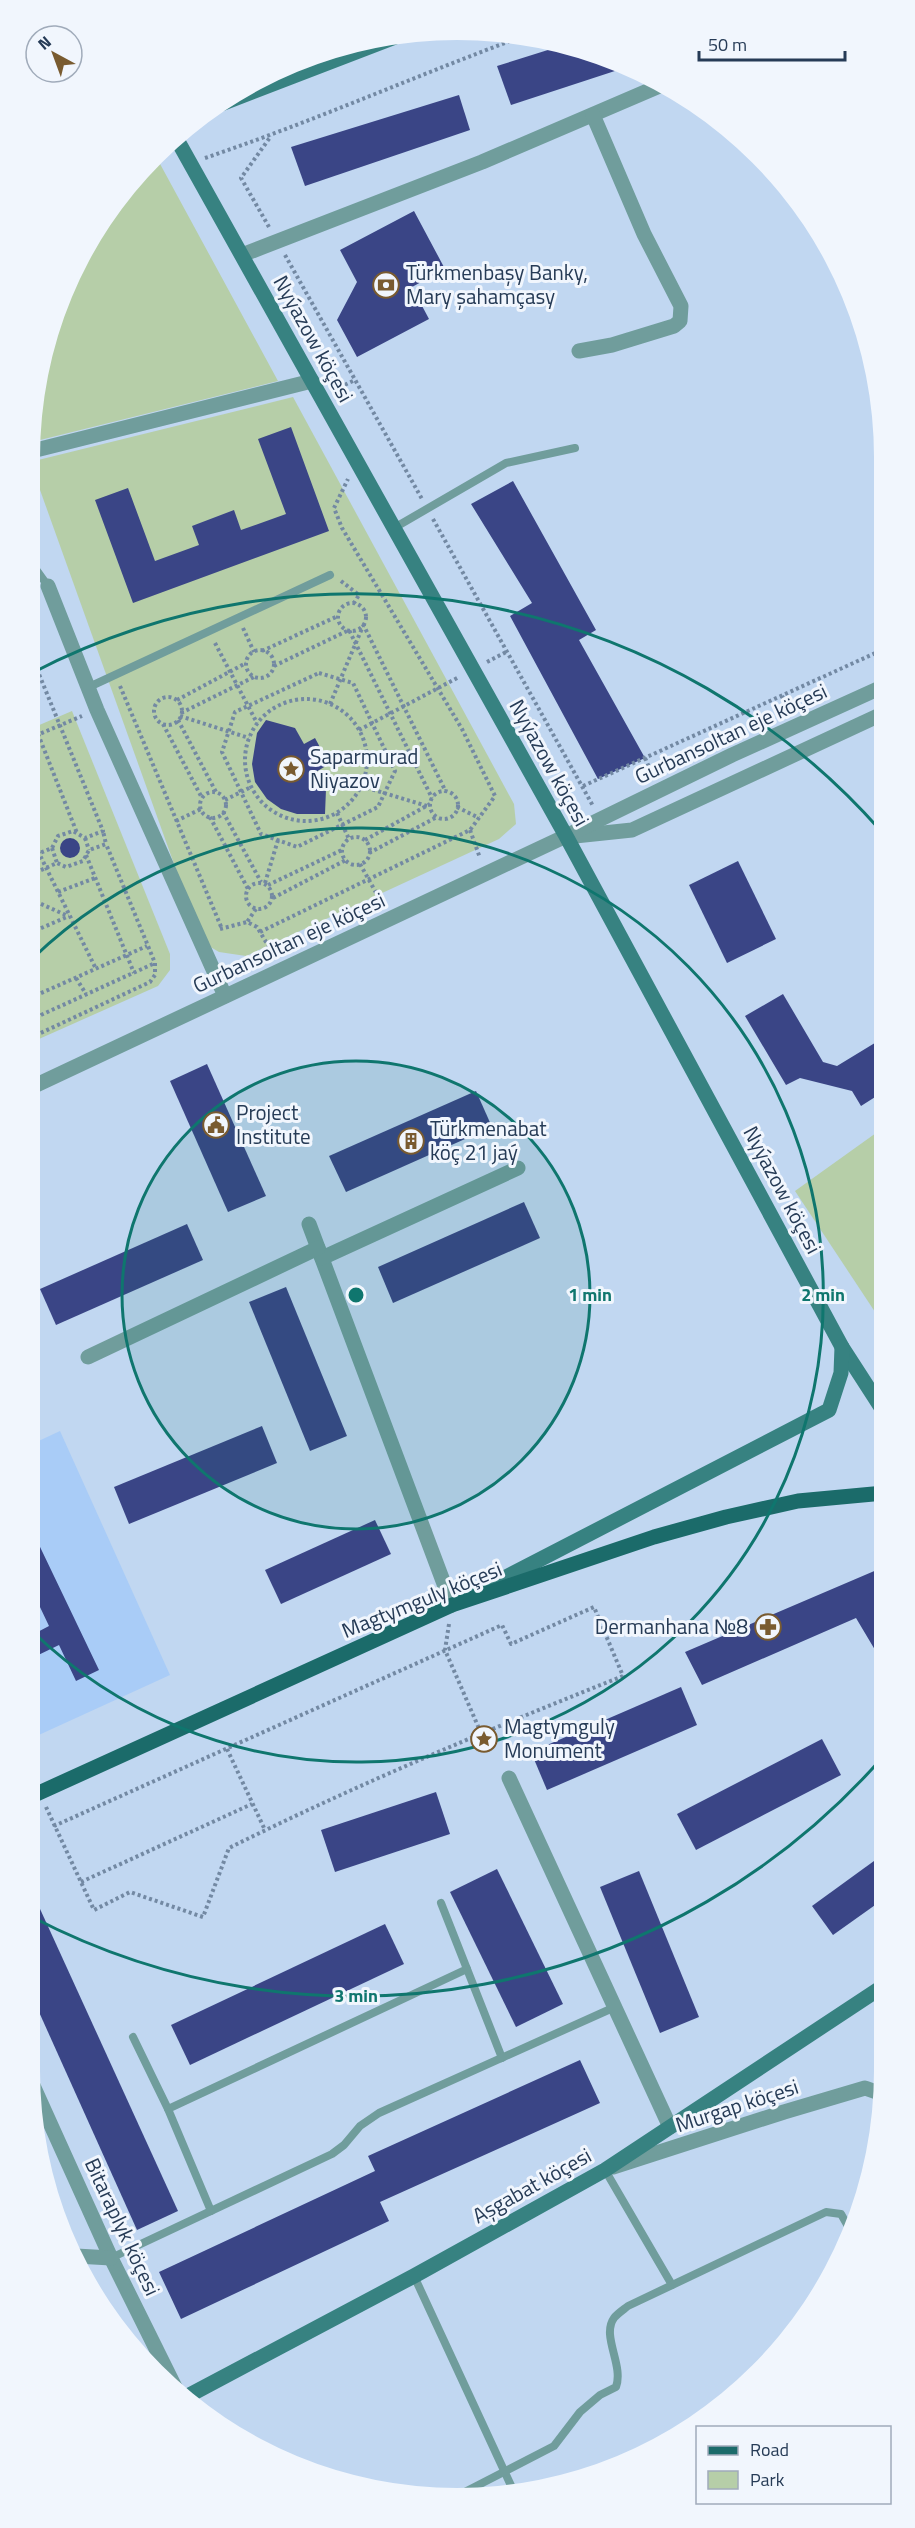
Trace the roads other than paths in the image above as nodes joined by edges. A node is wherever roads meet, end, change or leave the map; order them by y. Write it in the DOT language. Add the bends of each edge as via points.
graph roads {
  1 [pos="342,57"];
  2 [pos="276,83"];
  3 [pos="652,89"];
  4 [pos="593,115"];
  5 [pos="181,146"];
  6 [pos="242,255"];
  7 [pos="579,351"];
  8 [pos="312,381"];
  9 [pos="575,448"];
  10 [pos="40,449"];
  11 [pos="394,528"];
  12 [pos="40,575"];
  13 [pos="330,575"];
  14 [pos="48,586"];
  15 [pos="89,687"];
  16 [pos="874,691"];
  17 [pos="874,718"];
  18 [pos="566,836"];
  19 [pos="225,996"];
  20 [pos="40,1083"];
  21 [pos="518,1168"];
  22 [pos="309,1224"];
  23 [pos="320,1253"];
  24 [pos="842,1347"];
  25 [pos="88,1357"];
  26 [pos="874,1397"];
  27 [pos="874,1494"];
  28 [pos="452,1605"];
  29 [pos="509,1778"];
  30 [pos="40,1793"];
  31 [pos="441,1903"];
  32 [pos="467,1969"];
  33 [pos="874,1991"];
  34 [pos="615,2007"];
  35 [pos="133,2037"];
  36 [pos="502,2058"];
  37 [pos="874,2091"];
  38 [pos="42,2104"];
  39 [pos="168,2109"];
  40 [pos="670,2127"];
  41 [pos="605,2170"];
  42 [pos="211,2211"];
  43 [pos="846,2222"];
  44 [pos="85,2256"];
  45 [pos="111,2258"];
  46 [pos="414,2276"];
  47 [pos="672,2285"];
  48 [pos="165,2367"];
  49 [pos="194,2393"];
  50 [pos="506,2472"];
  51 [pos="511,2484"];
  52 [pos="475,2487"];
  1 -- 2 [label="street"];
  3 -- 4 [label="street"];
  4 -- 6 [label="street"];
  4 -- 7 [label="street" via="681,306 680,321 674,326"];
  5 -- 6 [label="street, Nyýazow köçesi"];
  6 -- 8 [label="street, Nyýazow köçesi"];
  8 -- 10 [label="street"];
  8 -- 11 [label="street, Nyýazow köçesi"];
  9 -- 11 [label="lane" via="506,463"];
  11 -- 18 [label="street, Nyýazow köçesi"];
  12 -- 14 [label="lane"];
  13 -- 15 [label="lane"];
  14 -- 15 [label="street"];
  15 -- 19 [label="street"];
  16 -- 18 [label="street, Gurbansoltan eje köçesi"];
  17 -- 18 [label="street, Gurbansoltan eje köçesi" via="632,830"];
  18 -- 19 [label="street, Gurbansoltan eje köçesi"];
  18 -- 24 [label="street, Nyýazow köçesi"];
  19 -- 20 [label="street, Gurbansoltan eje köçesi"];
  21 -- 23 [label="street"];
  22 -- 23 [label="street"];
  23 -- 25 [label="street"];
  23 -- 28 [label="street"];
  24 -- 26 [label="street, Nyýazow köçesi"];
  24 -- 28 [label="street" via="841,1373 829,1410"];
  27 -- 28 [label="main road, Magtymguly köçesi" via="798,1501 726,1517"];
  28 -- 30 [label="main road, Magtymguly köçesi"];
  29 -- 34 [label="street"];
  31 -- 32 [label="lane"];
  32 -- 36 [label="lane"];
  32 -- 39 [label="lane"];
  33 -- 40 [label="street, Aşgabat köçesi"];
  34 -- 36 [label="lane"];
  34 -- 40 [label="street"];
  35 -- 39 [label="lane"];
  36 -- 42 [label="lane" via="379,2113 332,2154"];
  37 -- 41 [label="street, Murgap köçesi" via="865,2088"];
  38 -- 45 [label="street, Bitaraplyk köçesi"];
  39 -- 42 [label="lane"];
  40 -- 41 [label="street, Aşgabat köçesi"];
  41 -- 46 [label="street, Aşgabat köçesi"];
  41 -- 47 [label="lane"];
  42 -- 45 [label="lane"];
  43 -- 47 [label="lane" via="841,2214 826,2212"];
  44 -- 45 [label="street"];
  45 -- 48 [label="street, Bitaraplyk köçesi"];
  46 -- 49 [label="street, Aşgabat köçesi"];
  46 -- 50 [label="lane"];
  47 -- 50 [label="lane" via="628,2306 613,2319 609,2334 620,2377 616,2387 580,2412 554,2446"];
  50 -- 51 [label="lane"];
  50 -- 52 [label="lane"];
}
